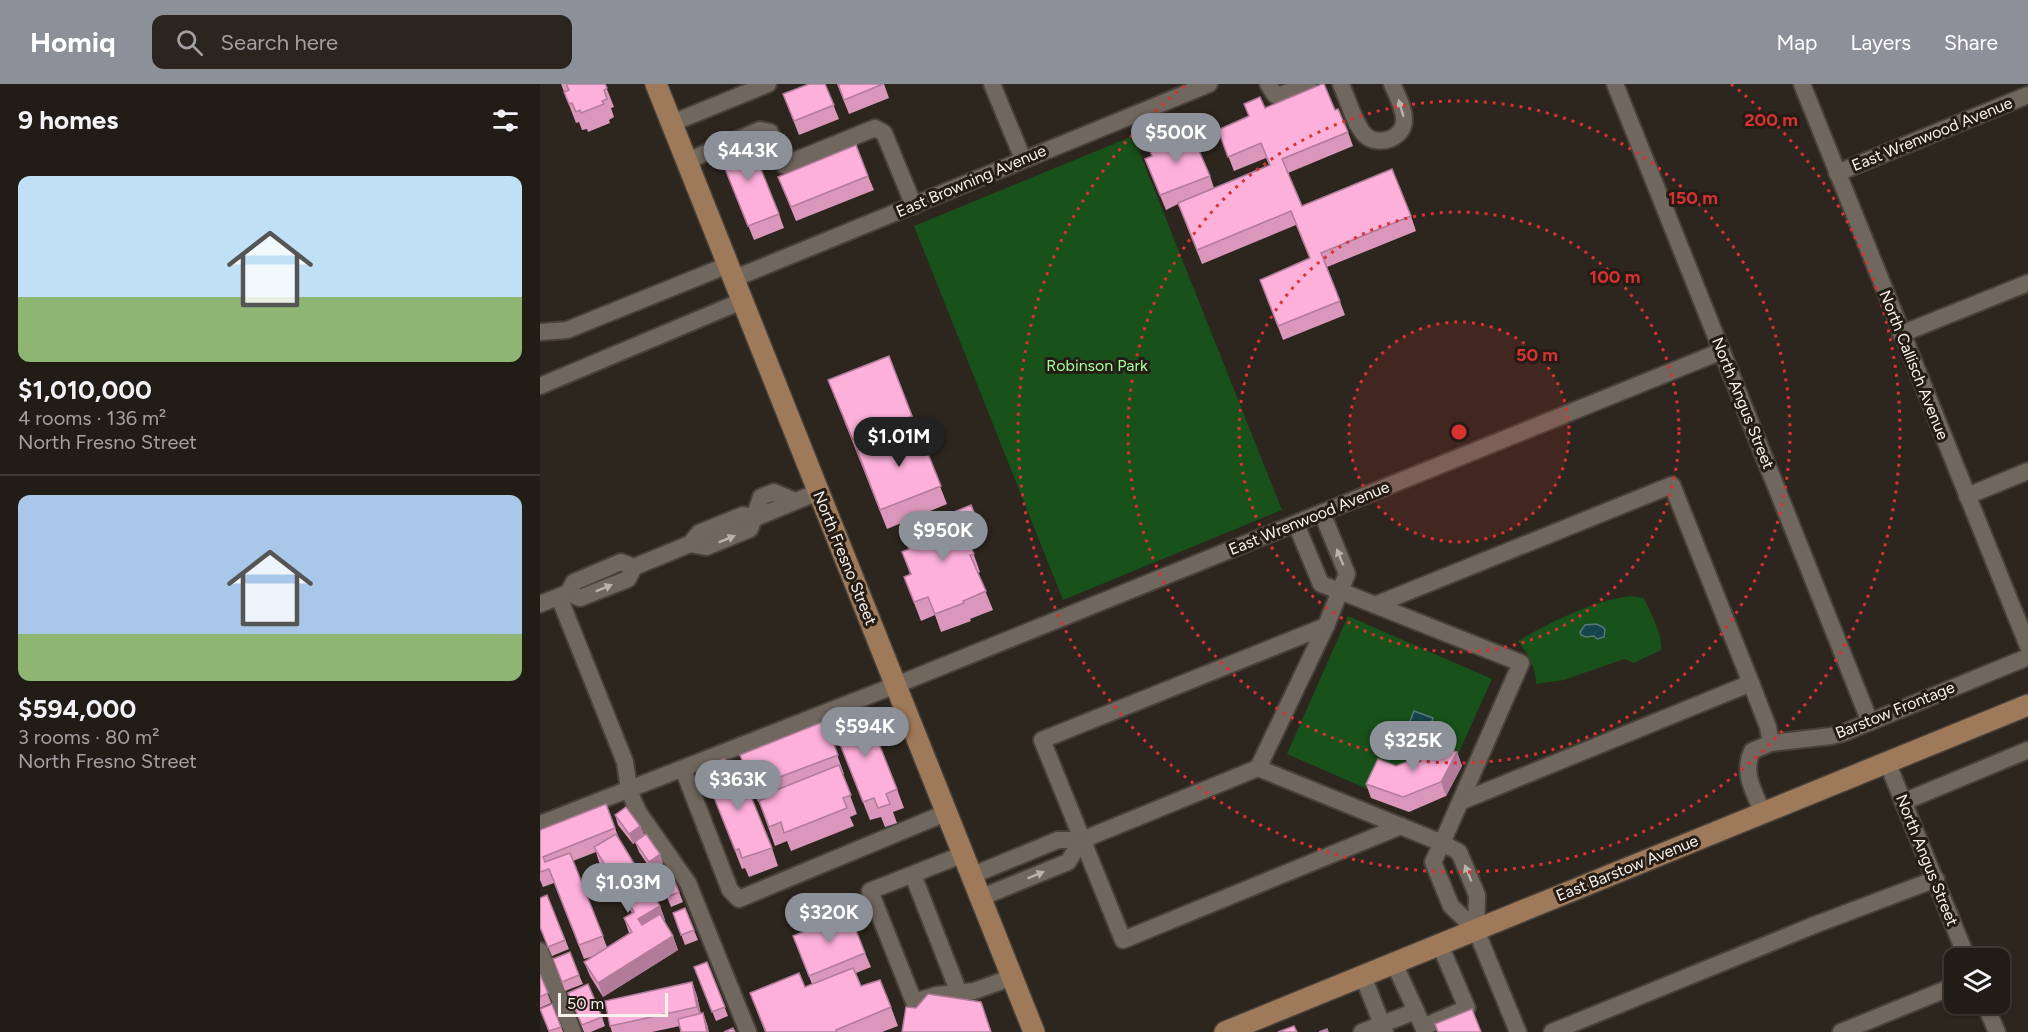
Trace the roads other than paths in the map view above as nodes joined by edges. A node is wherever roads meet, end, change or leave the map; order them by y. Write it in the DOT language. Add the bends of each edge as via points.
graph roads {
  1 [pos="656,84"];
  2 [pos="768,84"];
  3 [pos="992,84"];
  4 [pos="1209,84"];
  5 [pos="1268,84"];
  6 [pos="1308,84"];
  7 [pos="1341,84"];
  8 [pos="1392,84"];
  9 [pos="1615,84"];
  10 [pos="1802,84"];
  11 [pos="1183,89"];
  12 [pos="2028,94"];
  13 [pos="672,123"];
  14 [pos="1023,159"];
  15 [pos="687,161"];
  16 [pos="1837,173"];
  17 [pos="914,206"];
  18 [pos="731,272"];
  19 [pos="2028,283"];
  20 [pos="742,301"];
  21 [pos="542,328"];
  22 [pos="1902,334"];
  23 [pos="1722,351"];
  24 [pos="540,386"];
  25 [pos="2028,471"];
  26 [pos="818,492"];
  27 [pos="1967,496"];
  28 [pos="1322,513"];
  29 [pos="1296,524"];
  30 [pos="1340,591"];
  31 [pos="564,595"];
  32 [pos="540,604"];
  33 [pos="1375,605"];
  34 [pos="1326,626"];
  35 [pos="2028,646"];
  36 [pos="2028,657"];
  37 [pos="1751,683"];
  38 [pos="897,685"];
  39 [pos="2028,705"];
  40 [pos="1870,722"];
  41 [pos="1771,743"];
  42 [pos="2028,750"];
  43 [pos="1887,762"];
  44 [pos="1258,768"];
  45 [pos="683,769"];
  46 [pos="629,789"];
  47 [pos="1462,801"];
  48 [pos="1904,802"];
  49 [pos="948,812"];
  50 [pos="1763,813"];
  51 [pos="540,824"];
  52 [pos="1401,826"];
  53 [pos="1082,840"];
  54 [pos="1442,843"];
  55 [pos="964,854"];
  56 [pos="913,875"];
  57 [pos="973,875"];
  58 [pos="1936,879"];
  59 [pos="982,897"];
  60 [pos="1476,930"];
  61 [pos="1440,945"];
  62 [pos="1963,948"];
  63 [pos="540,951"];
  64 [pos="1394,963"];
  65 [pos="1363,976"];
  66 [pos="1013,977"];
  67 [pos="1944,990"];
  68 [pos="959,993"];
  69 [pos="1416,1011"];
  70 [pos="1989,1014"];
  71 [pos="1383,1028"];
  72 [pos="573,1032"];
  73 [pos="748,1032"];
  74 [pos="1034,1032"];
  75 [pos="1225,1032"];
  76 [pos="1362,1032"];
  77 [pos="1518,1032"];
  78 [pos="1552,1032"];
  79 [pos="1841,1032"];
  80 [pos="1996,1032"];
  1 -- 13 [label="main road, North Fresno Street"];
  2 -- 13 [label="street"];
  3 -- 14 [label="street"];
  4 -- 11 [label="street, East Browning Avenue"];
  5 -- 6 [label="street" via="1275,95"];
  7 -- 8 [label="street, one-way" via="1361,130 1378,141 1391,139 1404,123"];
  9 -- 23 [label="street, North Angus Street"];
  10 -- 16 [label="street, North Callisch Avenue"];
  11 -- 14 [label="street, East Browning Avenue"];
  12 -- 16 [label="street, East Wrenwood Avenue"];
  13 -- 15 [label="main road, North Fresno Street"];
  14 -- 17 [label="street, East Browning Avenue"];
  15 -- 17 [label="street" via="760,130 770,132 784,165 875,128 884,133"];
  15 -- 18 [label="main road, North Fresno Street"];
  16 -- 22 [label="street, North Callisch Avenue"];
  17 -- 18 [label="street, East Browning Avenue"];
  18 -- 20 [label="main road, North Fresno Street"];
  18 -- 21 [label="street, East Browning Avenue" via="567,330"];
  19 -- 22 [label="street"];
  20 -- 24 [label="street"];
  20 -- 26 [label="main road, North Fresno Street"];
  22 -- 27 [label="street, North Callisch Avenue"];
  23 -- 28 [label="street, East Wrenwood Avenue"];
  23 -- 40 [label="street, North Angus Street"];
  25 -- 27 [label="street"];
  26 -- 31 [label="street" via="755,518 743,515 709,528 690,544 634,567 621,562 574,582"];
  26 -- 38 [label="main road, North Fresno Street"];
  27 -- 35 [label="street, North Callisch Avenue"];
  28 -- 29 [label="street, East Wrenwood Avenue"];
  30 -- 28 [label="street, one-way" via="1347,574"];
  29 -- 30 [label="street" via="1321,584"];
  29 -- 38 [label="street, East Wrenwood Avenue"];
  30 -- 33 [label="street"];
  30 -- 34 [label="street"];
  31 -- 32 [label="street"];
  31 -- 46 [label="street" via="625,762"];
  33 -- 37 [label="street" via="1672,485"];
  33 -- 47 [label="street" via="1521,663"];
  34 -- 44 [label="street"];
  34 -- 53 [label="street" via="1042,740"];
  36 -- 40 [label="street, Barstow Frontage"];
  37 -- 41 [label="street"];
  37 -- 47 [label="street"];
  38 -- 45 [label="street, East Wrenwood Avenue"];
  38 -- 49 [label="main road, North Fresno Street"];
  39 -- 43 [label="main road, East Barstow Avenue"];
  40 -- 41 [label="street, Barstow Frontage" via="1831,736"];
  41 -- 50 [label="street" via="1752,751 1747,768"];
  42 -- 48 [label="street"];
  43 -- 48 [label="street, North Angus Street"];
  43 -- 50 [label="main road, East Barstow Avenue"];
  44 -- 52 [label="street"];
  44 -- 53 [label="street"];
  45 -- 46 [label="street, East Wrenwood Avenue"];
  45 -- 49 [label="street" via="729,890 739,899"];
  46 -- 51 [label="street, East Wrenwood Avenue"];
  46 -- 73 [label="street" via="639,813 688,882"];
  47 -- 54 [label="street"];
  48 -- 58 [label="street, North Angus Street"];
  49 -- 55 [label="main road, North Fresno Street"];
  50 -- 60 [label="main road, East Barstow Avenue"];
  52 -- 53 [label="street" via="1123,940"];
  52 -- 54 [label="street"];
  53 -- 57 [label="street" via="1058,840"];
  59 -- 53 [label="street, one-way" via="1068,862"];
  60 -- 54 [label="street, one-way" via="1477,895 1459,852"];
  54 -- 60 [label="street" via="1433,862 1451,906"];
  55 -- 56 [label="street"];
  55 -- 57 [label="main road, North Fresno Street"];
  56 -- 68 [label="street"];
  56 -- 68 [label="street" via="870,891 914,1002"];
  57 -- 59 [label="main road, North Fresno Street"];
  58 -- 62 [label="street, North Angus Street"];
  58 -- 78 [label="street"];
  59 -- 66 [label="main road, North Fresno Street"];
  60 -- 61 [label="main road, East Barstow Avenue"];
  60 -- 77 [label="street"];
  61 -- 64 [label="main road, East Barstow Avenue"];
  61 -- 69 [label="street" via="1467,1008 1423,1027"];
  63 -- 72 [label="street"];
  64 -- 65 [label="main road, East Barstow Avenue"];
  64 -- 69 [label="street"];
  65 -- 71 [label="street"];
  65 -- 75 [label="main road, East Barstow Avenue"];
  66 -- 68 [label="street"];
  66 -- 74 [label="main road, North Fresno Street"];
  67 -- 79 [label="street"];
  69 -- 71 [label="street"];
  70 -- 80 [label="street"];
  71 -- 76 [label="street"];
}
